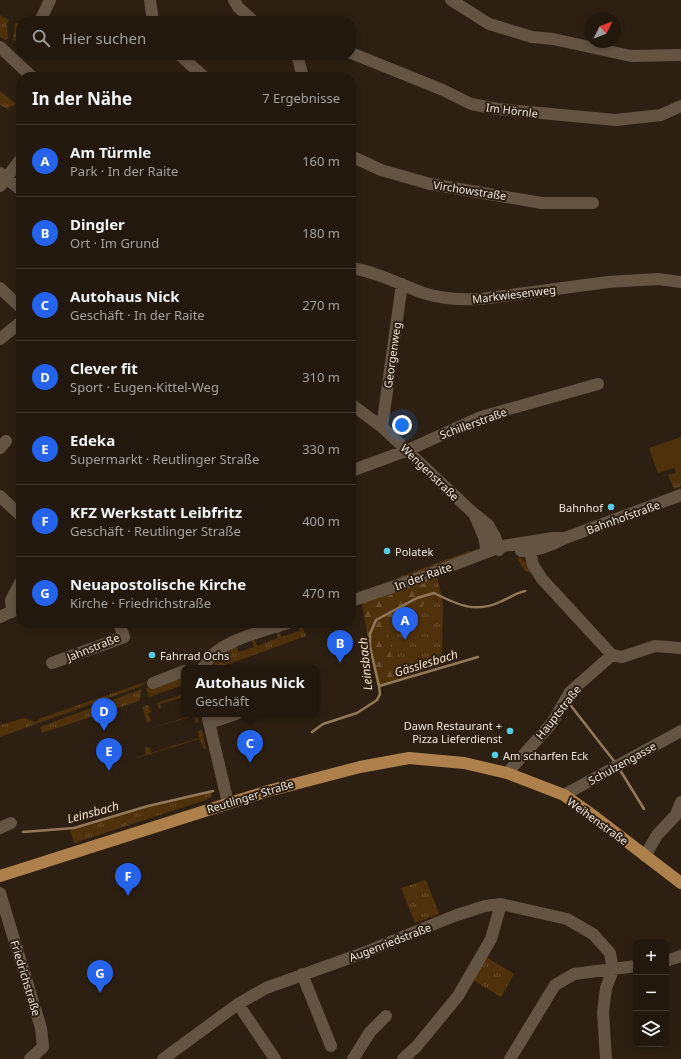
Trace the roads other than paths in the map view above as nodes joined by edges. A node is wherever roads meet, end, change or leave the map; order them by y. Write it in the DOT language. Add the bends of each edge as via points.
graph roads {
  1 [pos="50,0"];
  2 [pos="150,0"];
  3 [pos="234,0"];
  4 [pos="451,0"];
  5 [pos="42,16"];
  6 [pos="152,16"];
  7 [pos="248,16"];
  8 [pos="0,47"];
  9 [pos="356,55"];
  10 [pos="681,55"];
  11 [pos="16,56"];
  12 [pos="23,60"];
  13 [pos="185,60"];
  14 [pos="298,60"];
  15 [pos="29,72"];
  16 [pos="199,72"];
  17 [pos="302,72"];
  18 [pos="681,106"];
  19 [pos="356,158"];
  20 [pos="16,164"];
  21 [pos="2,179"];
  22 [pos="16,187"];
  23 [pos="593,203"];
  24 [pos="356,269"];
  25 [pos="681,282"];
  26 [pos="402,284"];
  27 [pos="0,288"];
  28 [pos="16,303"];
  29 [pos="16,326"];
  30 [pos="0,339"];
  31 [pos="598,384"];
  32 [pos="356,408"];
  33 [pos="382,427"];
  34 [pos="408,450"];
  35 [pos="356,469"];
  36 [pos="681,495"];
  37 [pos="0,496"];
  38 [pos="16,511"];
  39 [pos="529,547"];
  40 [pos="494,550"];
  41 [pos="16,590"];
  42 [pos="356,599"];
  43 [pos="16,608"];
  44 [pos="16,610"];
  45 [pos="0,617"];
  46 [pos="121,628"];
  47 [pos="274,628"];
  48 [pos="681,648"];
  49 [pos="612,655"];
  50 [pos="52,663"];
  51 [pos="204,665"];
  52 [pos="181,672"];
  53 [pos="153,683"];
  54 [pos="219,717"];
  55 [pos="208,719"];
  56 [pos="681,731"];
  57 [pos="507,773"];
  58 [pos="564,795"];
  59 [pos="681,802"];
  60 [pos="228,803"];
  61 [pos="12,823"];
  62 [pos="0,828"];
  63 [pos="644,856"];
  64 [pos="0,876"];
  65 [pos="681,883"];
  66 [pos="0,893"];
  67 [pos="501,904"];
  68 [pos="681,956"];
  69 [pos="669,960"];
  70 [pos="633,967"];
  71 [pos="613,970"];
  72 [pos="302,974"];
  73 [pos="238,1004"];
  74 [pos="386,1016"];
  75 [pos="331,1046"];
  76 [pos="30,1059"];
  77 [pos="163,1059"];
  78 [pos="275,1059"];
  79 [pos="353,1059"];
  80 [pos="403,1059"];
  81 [pos="510,1059"];
  82 [pos="606,1059"];
  1 -- 5 [label="street"];
  2 -- 6 [label="street"];
  3 -- 7 [label="street"];
  4 -- 10 [label="street" via="489,24 532,37 631,56"];
  8 -- 11 [label="street"];
  9 -- 18 [label="street, Im Hörnle" via="471,104 498,109 616,120 661,115"];
  12 -- 15 [label="street"];
  13 -- 16 [label="street"];
  14 -- 17 [label="street"];
  19 -- 23 [label="street, Virchowstraße" via="381,170 430,184 542,203"];
  20 -- 21 [label="street"];
  21 -- 22 [label="street"];
  24 -- 26 [label="street, Markwiesenweg" via="376,273"];
  25 -- 26 [label="street, Markwiesenweg" via="658,279 632,280 481,300 437,297"];
  26 -- 33 [label="street, Georgenweg"];
  27 -- 28 [label="street"];
  29 -- 30 [label="street"];
  31 -- 34 [label="street, Schillerstraße" via="481,417"];
  32 -- 33 [label="street, Wengenstraße"];
  33 -- 34 [label="street, Wengenstraße"];
  34 -- 35 [label="street, Schillerstraße"];
  34 -- 40 [label="street, Wengenstraße" via="471,511"];
  36 -- 39 [label="street, Bahnhofstraße" via="565,538 554,545"];
  37 -- 38 [label="street"];
  39 -- 40 [label="street, Bahnhofstraße" via="510,544"];
  39 -- 49 [label="street" via="533,565 542,579"];
  40 -- 42 [label="street, In der Raite"];
  41 -- 43 [label="street" via="11,600"];
  44 -- 45 [label="street"];
  46 -- 50 [label="street, Jahnstraße" via="124,636"];
  47 -- 51 [label="street" via="222,647 211,655"];
  48 -- 49 [label="street" via="661,646 622,658"];
  49 -- 57 [label="street, Hauptstraße" via="570,692 552,723"];
  52 -- 53 [label="street"];
  54 -- 55 [label="street"];
  55 -- 60 [label="street"];
  56 -- 58 [label="street, Schulzengasse"];
  57 -- 58 [label="main road, Weihenstraße"];
  57 -- 60 [label="main road, Reutlinger Straße" via="456,762 409,758 333,773"];
  58 -- 63 [label="main road, Weihenstraße"];
  59 -- 63 [label="street" via="676,815 657,834"];
  60 -- 64 [label="main road, Reutlinger Straße"];
  61 -- 62 [label="street"];
  63 -- 65 [label="main road, Weihenstraße"];
  66 -- 76 [label="street, Friedrichstraße" via="41,1028 44,1047"];
  67 -- 71 [label="street, Augenriedstraße" via="567,919 593,934 610,953"];
  67 -- 72 [label="street, Augenriedstraße" via="485,906 454,916 366,952"];
  67 -- 80 [label="street" via="491,939 458,996"];
  68 -- 69 [label="street"];
  70 -- 71 [label="street"];
  71 -- 81 [label="street" via="574,974 555,985"];
  71 -- 82 [label="street" via="606,988 603,1012"];
  72 -- 73 [label="street, Augenriedstraße" via="266,988"];
  72 -- 75 [label="street"];
  73 -- 77 [label="street, Augenriedstraße"];
  73 -- 78 [label="street"];
  74 -- 79 [label="street" via="370,1032"];
}
